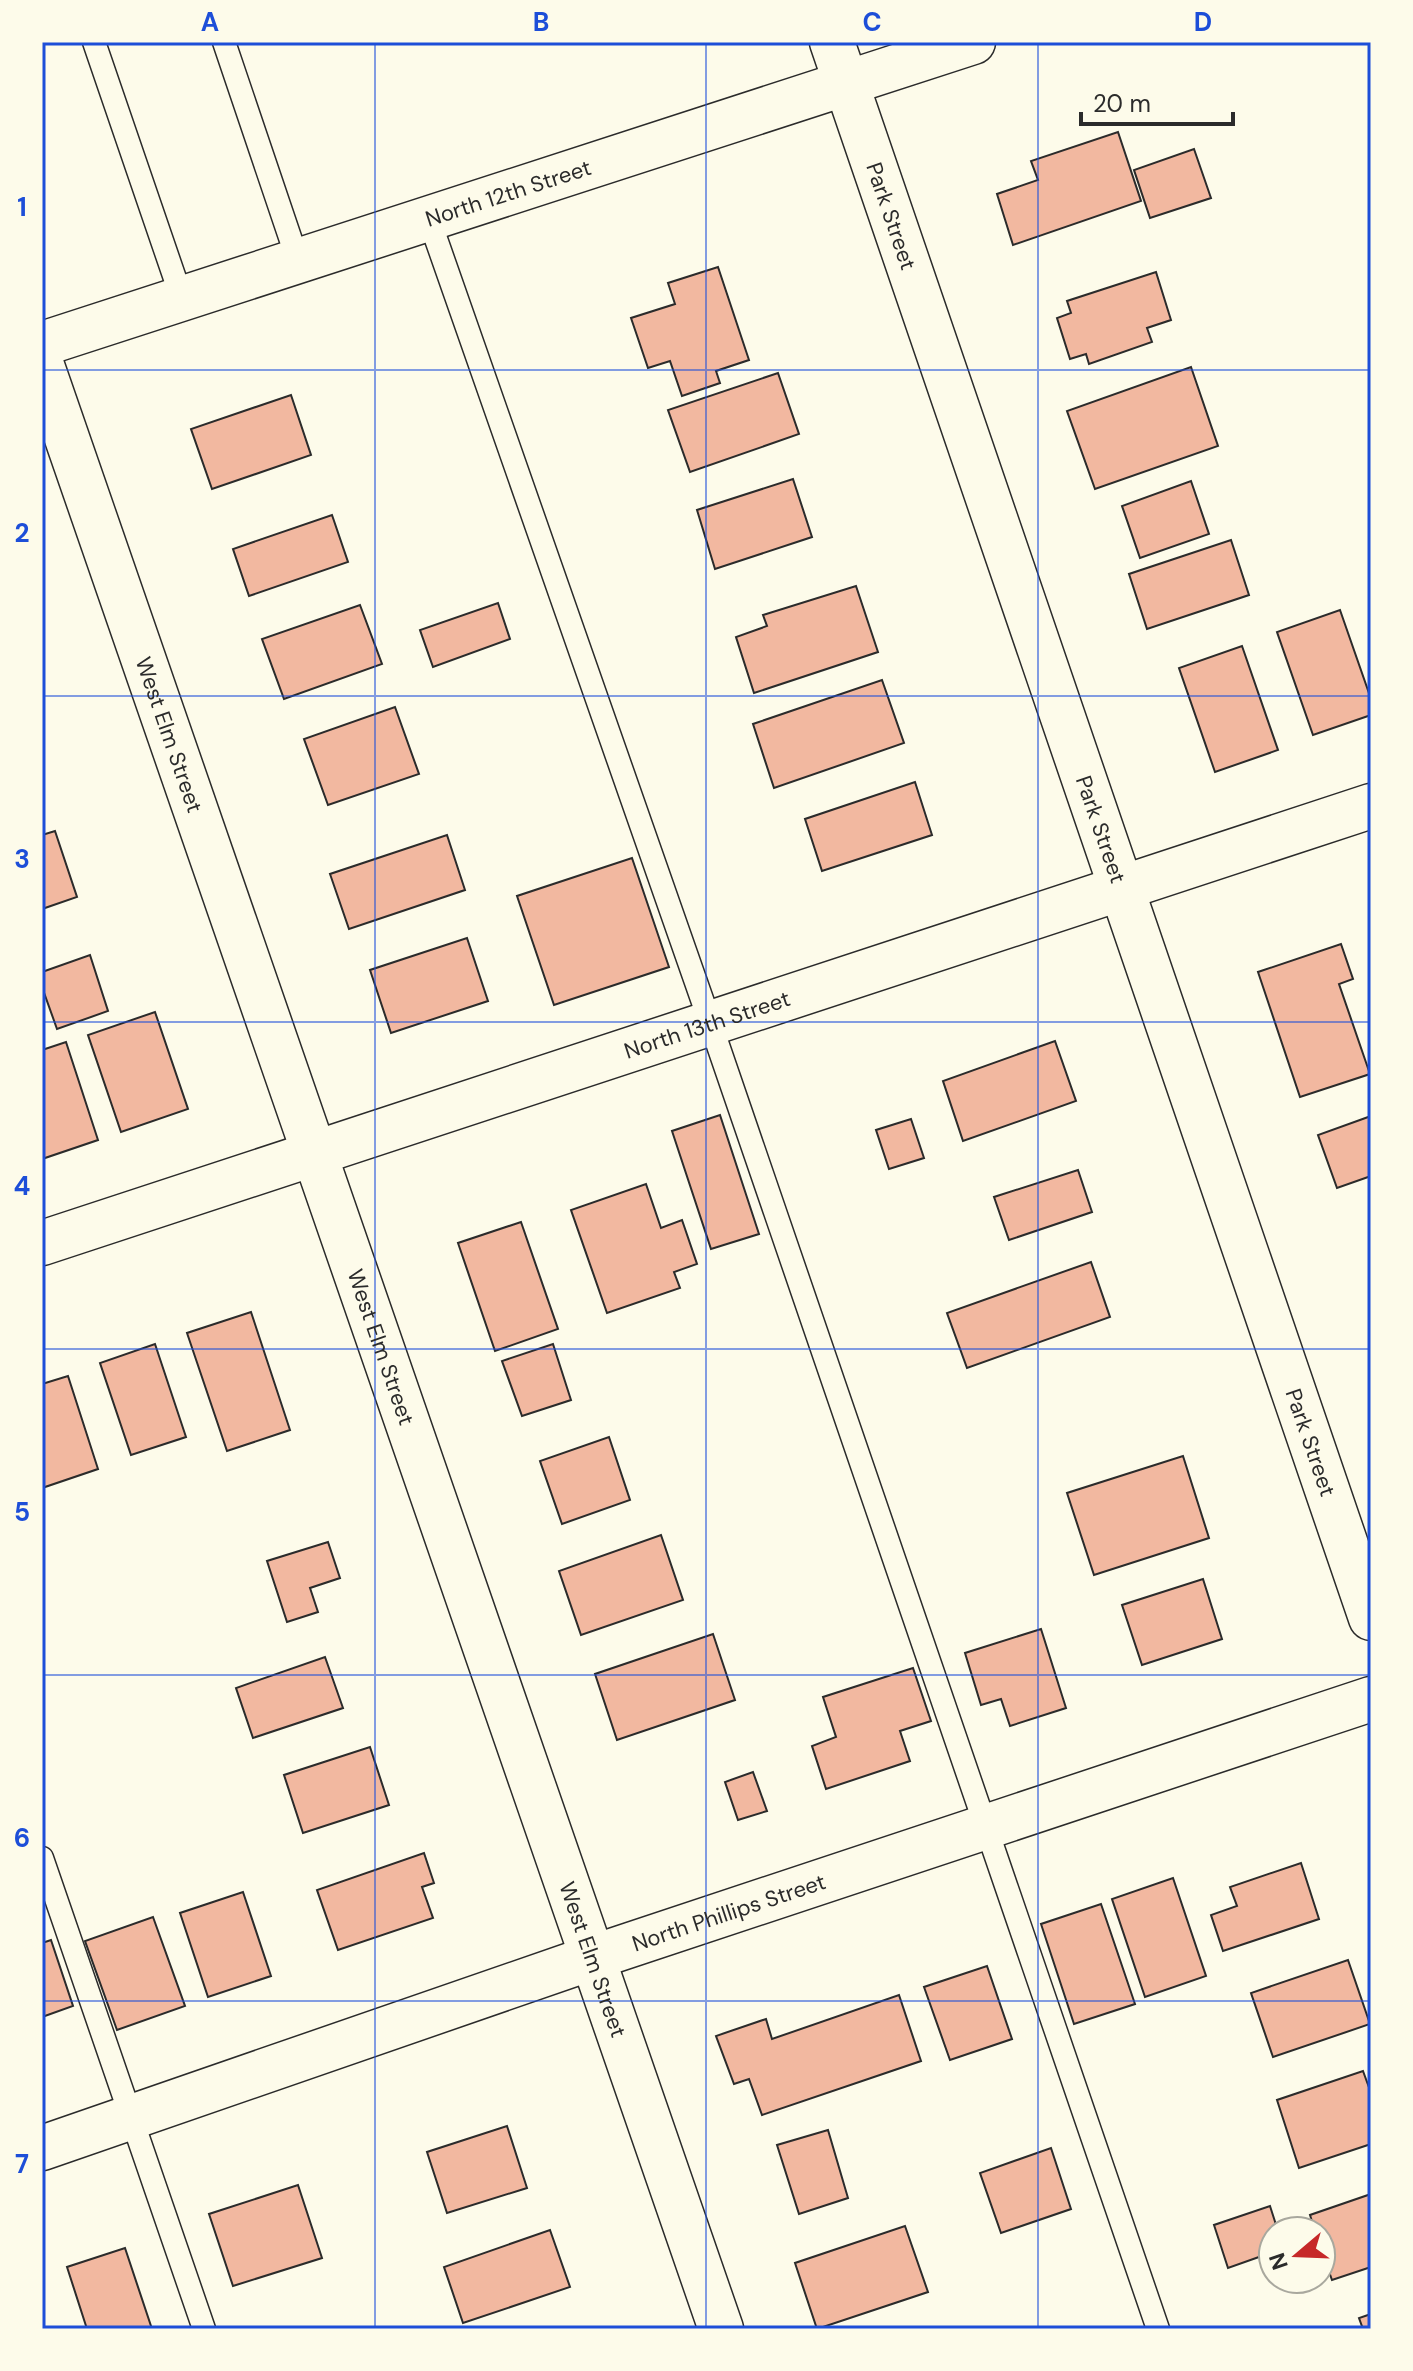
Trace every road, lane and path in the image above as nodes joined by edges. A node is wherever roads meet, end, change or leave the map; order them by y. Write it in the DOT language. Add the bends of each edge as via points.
graph roads {
  1 [pos="94,42"];
  2 [pos="224,42"];
  3 [pos="832,42"];
  4 [pos="973,42"];
  5 [pos="846,84"];
  6 [pos="429,219"];
  7 [pos="298,261"];
  8 [pos="182,299"];
  9 [pos="42,344"];
  10 [pos="42,366"];
  11 [pos="1371,806"];
  12 [pos="1121,889"];
  13 [pos="711,1025"];
  14 [pos="315,1155"];
  15 [pos="42,1243"];
  16 [pos="1371,1618"];
  17 [pos="1371,1699"];
  18 [pos="987,1826"];
  19 [pos="42,1858"];
  20 [pos="594,1957"];
  21 [pos="134,2116"];
  22 [pos="42,2148"];
  23 [pos="204,2329"];
  24 [pos="721,2329"];
  25 [pos="1158,2329"];
  1 -- 8 [label="lane"];
  2 -- 7 [label="lane"];
  3 -- 5 [label="street, Park Street"];
  4 -- 5 [label="street, North 12th Street"];
  5 -- 6 [label="street, North 12th Street"];
  5 -- 12 [label="street, Park Street"];
  6 -- 7 [label="street, North 12th Street"];
  6 -- 13 [label="lane"];
  7 -- 8 [label="street, North 12th Street"];
  8 -- 9 [label="street, North 12th Street"];
  10 -- 14 [label="street, West Elm Street"];
  11 -- 12 [label="street, North 13th Street"];
  12 -- 13 [label="street, North 13th Street"];
  12 -- 16 [label="street, Park Street"];
  13 -- 14 [label="street, North 13th Street"];
  13 -- 18 [label="lane"];
  14 -- 15 [label="street, North 13th Street"];
  14 -- 20 [label="street, West Elm Street"];
  17 -- 18 [label="street, North Phillips Street"];
  18 -- 20 [label="street, North Phillips Street"];
  18 -- 25 [label="lane"];
  19 -- 21 [label="lane"];
  20 -- 21 [label="street, North Phillips Street"];
  20 -- 24 [label="street, West Elm Street"];
  21 -- 22 [label="street, North Phillips Street"];
  21 -- 23 [label="lane"];
}
